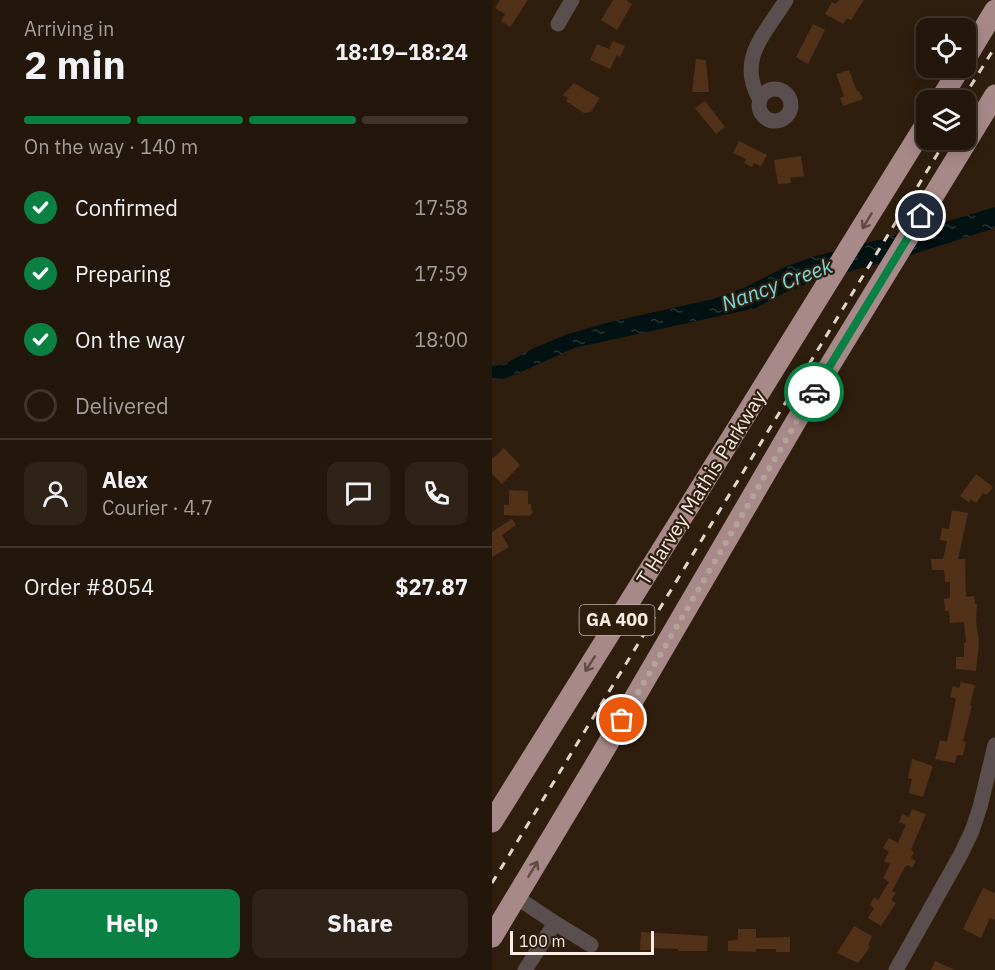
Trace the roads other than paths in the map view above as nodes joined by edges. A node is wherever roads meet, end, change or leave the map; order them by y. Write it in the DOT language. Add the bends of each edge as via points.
graph roads {
  1 [pos="572,0"];
  2 [pos="786,0"];
  3 [pos="995,10"];
  4 [pos="558,24"];
  5 [pos="976,41"];
  6 [pos="995,95"];
  7 [pos="759,98"];
  8 [pos="916,140"];
  9 [pos="995,745"];
  10 [pos="492,822"];
  11 [pos="516,897"];
  12 [pos="555,923"];
  13 [pos="492,937"];
  14 [pos="591,945"];
  15 [pos="525,970"];
  16 [pos="896,970"];
  1 -- 4 [label="street"];
  2 -- 7 [label="street" via="752,57 749,71"];
  3 -- 5 [label="highway"];
  11 -- 6 [label="highway, GA 400, one-way"];
  8 -- 10 [label="highway, T Harvey Mathis Parkway / GA 400, one-way"];
  9 -- 16 [label="street" via="972,831"];
  11 -- 12 [label="street"];
  11 -- 13 [label="highway, GA 400"];
  12 -- 14 [label="street"];
  12 -- 15 [label="street"];
}
